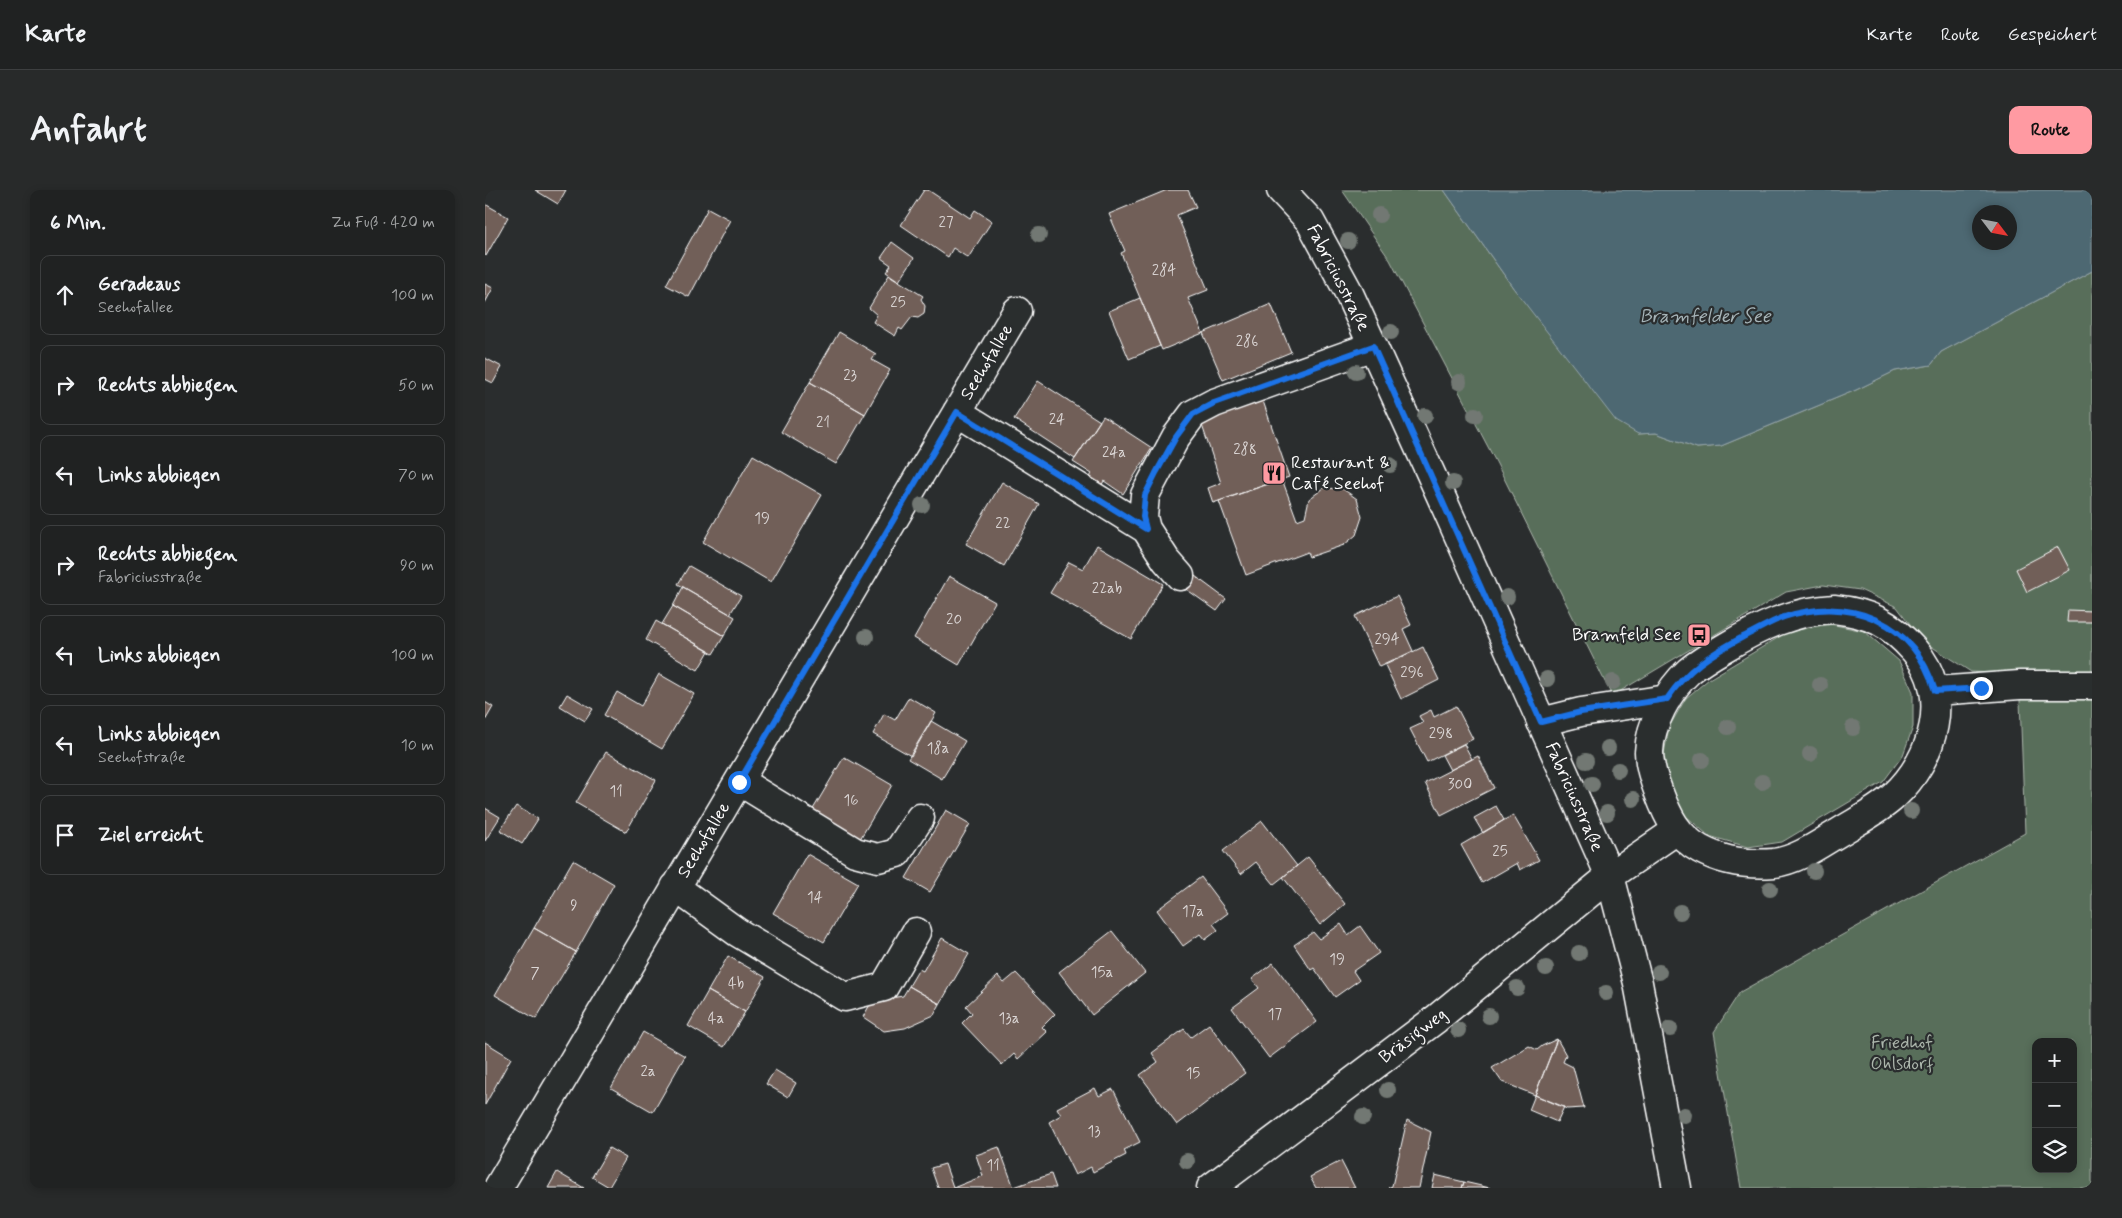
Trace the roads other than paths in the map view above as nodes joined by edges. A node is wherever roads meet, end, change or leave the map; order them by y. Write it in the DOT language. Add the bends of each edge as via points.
graph roads {
  1 [pos="1281,190"];
  2 [pos="1017,311"];
  3 [pos="1373,346"];
  4 [pos="957,412"];
  5 [pos="1146,529"];
  6 [pos="1180,576"];
  7 [pos="2092,685"];
  8 [pos="1935,691"];
  9 [pos="1667,699"];
  10 [pos="1541,722"];
  11 [pos="739,782"];
  12 [pos="920,818"];
  13 [pos="1677,830"];
  14 [pos="1610,876"];
  15 [pos="675,887"];
  16 [pos="916,932"];
  17 [pos="498,1188"];
  18 [pos="1211,1188"];
  19 [pos="1677,1188"];
  1 -- 3 [label="street, Fabriciusstraße" via="1310,221"];
  2 -- 4 [label="street, Seehofallee"];
  3 -- 5 [label="street" via="1214,403 1193,414 1176,437 1145,495 1143,517"];
  3 -- 10 [label="street, Fabriciusstraße"];
  4 -- 5 [label="street"];
  4 -- 11 [label="street, Seehofallee"];
  5 -- 6 [label="street"];
  7 -- 8 [label="street" via="2020,685"];
  8 -- 9 [label="street" via="1926,665 1894,630 1863,614 1834,609 1812,610 1782,618 1734,642 1689,672"];
  8 -- 13 [label="street" via="1932,735 1921,762 1905,784 1882,806 1807,852 1774,863 1736,861 1701,849"];
  9 -- 10 [label="street" via="1581,712"];
  9 -- 13 [label="street" via="1651,735 1650,765 1667,813"];
  10 -- 14 [label="street, Fabriciusstraße"];
  11 -- 12 [label="street" via="855,852 878,858 897,853"];
  11 -- 15 [label="street, Seehofallee"];
  13 -- 14 [label="street, Bräsigweg"];
  14 -- 18 [label="street, Bräsigweg" via="1436,1019"];
  14 -- 19 [label="street, Fabriciusstraße" via="1638,983"];
  15 -- 16 [label="street" via="737,932 845,997 884,988"];
  15 -- 17 [label="street, Seehofallee"];
}
